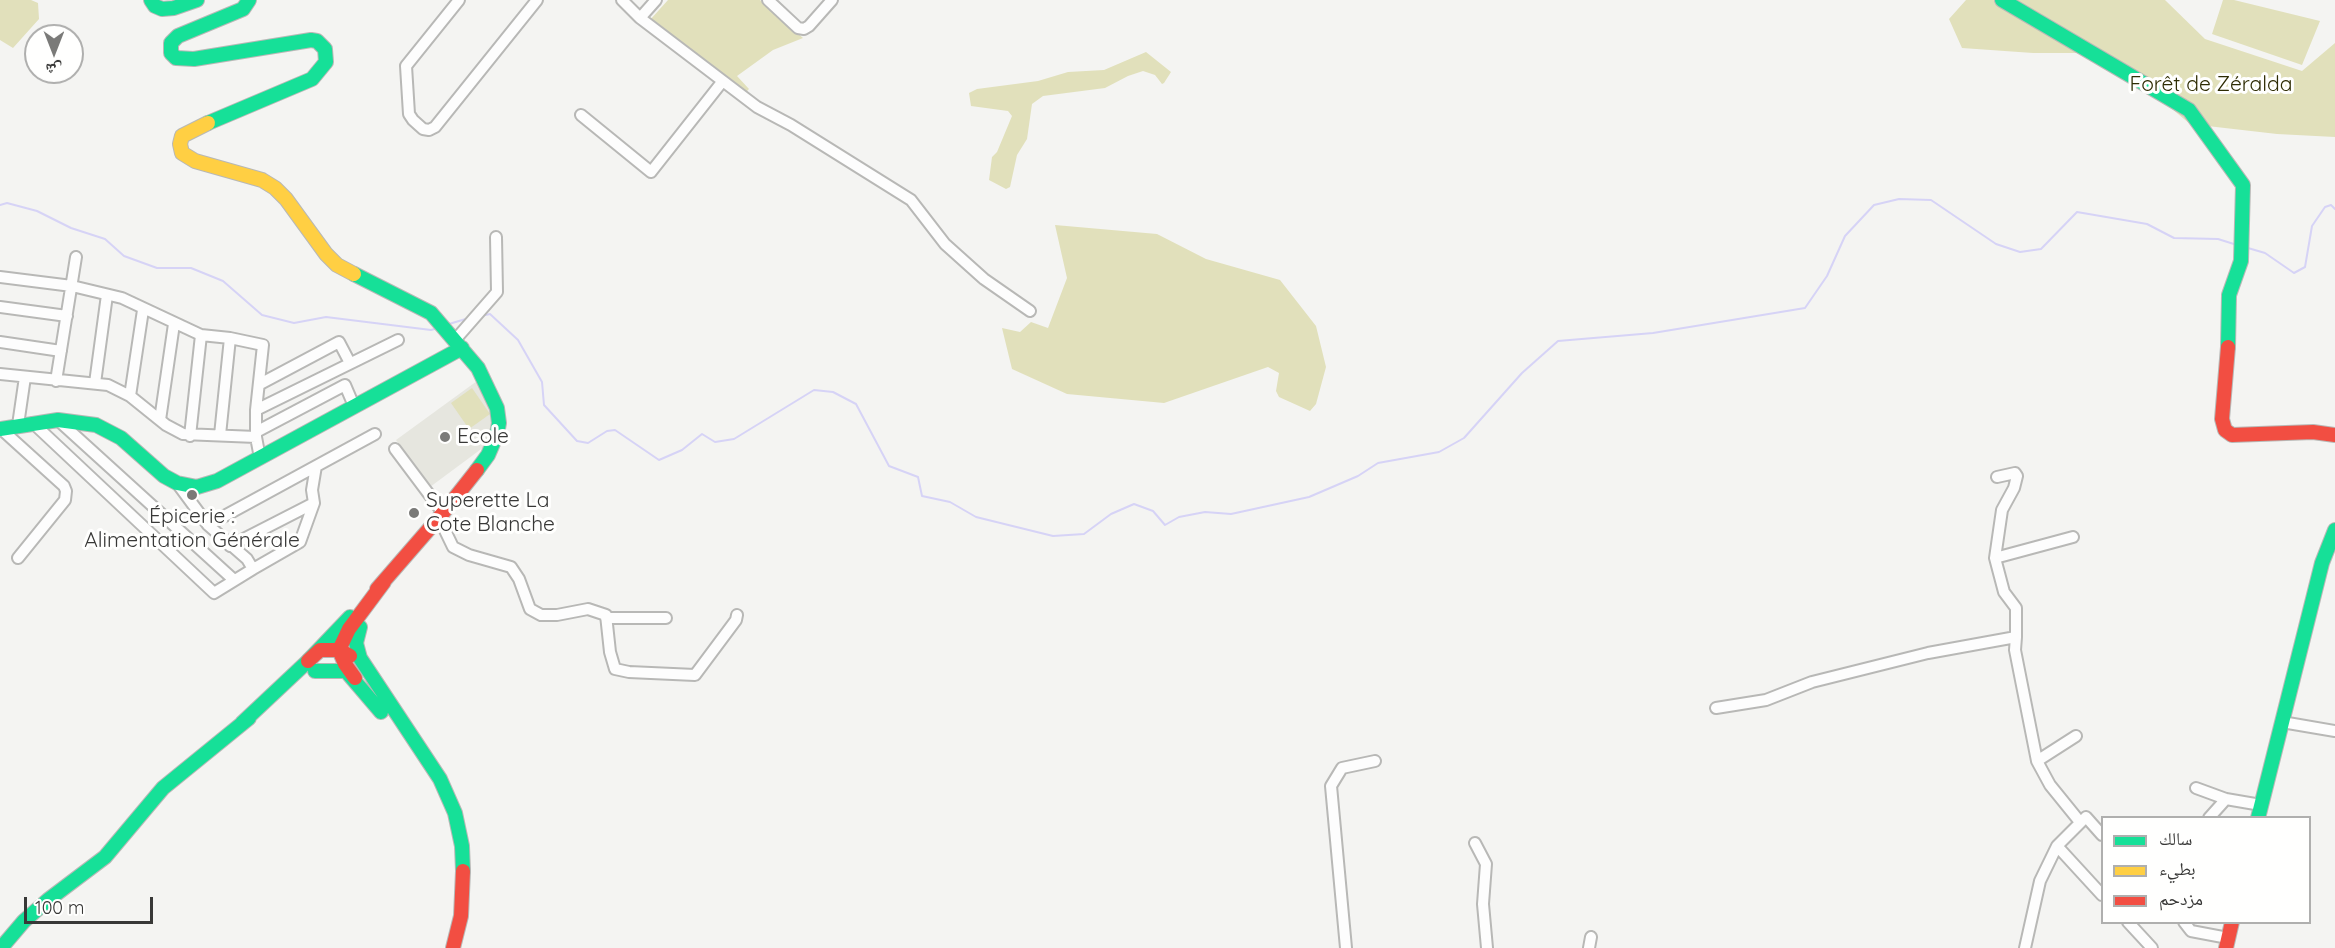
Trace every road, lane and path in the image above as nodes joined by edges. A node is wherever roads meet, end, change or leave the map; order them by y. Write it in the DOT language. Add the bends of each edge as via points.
graph roads {
  1 [pos="151,0"];
  2 [pos="197,0"];
  3 [pos="249,0"];
  4 [pos="459,0"];
  5 [pos="537,0"];
  6 [pos="622,0"];
  7 [pos="656,0"];
  8 [pos="770,0"];
  9 [pos="832,0"];
  10 [pos="2002,0"];
  11 [pos="640,18"];
  12 [pos="722,82"];
  13 [pos="581,116"];
  14 [pos="496,237"];
  15 [pos="76,257"];
  16 [pos="0,277"];
  17 [pos="72,286"];
  18 [pos="107,295"];
  19 [pos="0,307"];
  20 [pos="143,310"];
  21 [pos="1030,311"];
  22 [pos="67,316"];
  23 [pos="174,324"];
  24 [pos="201,335"];
  25 [pos="457,337"];
  26 [pos="230,338"];
  27 [pos="398,340"];
  28 [pos="0,342"];
  29 [pos="61,351"];
  30 [pos="350,363"];
  31 [pos="0,374"];
  32 [pos="25,377"];
  33 [pos="56,381"];
  34 [pos="95,383"];
  35 [pos="260,384"];
  36 [pos="130,396"];
  37 [pos="354,406"];
  38 [pos="256,410"];
  39 [pos="58,420"];
  40 [pos="160,420"];
  41 [pos="33,423"];
  42 [pos="18,425"];
  43 [pos="1,429"];
  44 [pos="256,434"];
  45 [pos="375,434"];
  46 [pos="190,435"];
  47 [pos="220,435"];
  48 [pos="2335,435"];
  49 [pos="395,449"];
  50 [pos="260,458"];
  51 [pos="316,466"];
  52 [pos="1997,477"];
  53 [pos="177,483"];
  54 [pos="314,503"];
  55 [pos="441,515"];
  56 [pos="208,525"];
  57 [pos="2335,530"];
  58 [pos="2073,537"];
  59 [pos="230,546"];
  60 [pos="18,558"];
  61 [pos="1995,558"];
  62 [pos="401,564"];
  63 [pos="253,569"];
  64 [pos="234,580"];
  65 [pos="384,582"];
  66 [pos="737,615"];
  67 [pos="606,618"];
  68 [pos="666,618"];
  69 [pos="360,627"];
  70 [pos="2016,637"];
  71 [pos="339,650"];
  72 [pos="312,666"];
  73 [pos="366,669"];
  74 [pos="360,685"];
  75 [pos="1716,708"];
  76 [pos="2282,722"];
  77 [pos="2335,731"];
  78 [pos="2076,736"];
  79 [pos="1376,760"];
  80 [pos="2037,761"];
  81 [pos="2196,788"];
  82 [pos="2226,799"];
  83 [pos="2260,811"];
  84 [pos="2211,816"];
  85 [pos="2080,822"];
  86 [pos="2101,833"];
  87 [pos="1475,843"];
  88 [pos="2057,846"];
  89 [pos="2101,893"];
  90 [pos="2130,924"];
  91 [pos="2186,924"];
  92 [pos="2232,924"];
  93 [pos="15,933"];
  94 [pos="2227,943"];
  95 [pos="1,948"];
  96 [pos="11,948"];
  97 [pos="441,948"];
  98 [pos="453,948"];
  99 [pos="1346,948"];
  100 [pos="1487,948"];
  101 [pos="2025,948"];
  102 [pos="2152,948"];
  1 -- 2 [label="main road" via="158,8 167,9"];
  3 -- 25 [label="main road" via="243,9 178,36 171,43 171,53 176,58 194,59 311,40 325,49 326,62 312,79 185,133 180,144 182,153 275,188 337,265 431,313"];
  4 -- 5 [label="street" via="406,66 409,114 423,129 435,127"];
  6 -- 11 [label="street"];
  7 -- 11 [label="street"];
  8 -- 9 [label="street" via="798,28 804,29"];
  10 -- 48 [label="main road" via="2189,111 2243,185 2241,261 2229,295 2222,418 2225,430 2232,435"];
  11 -- 12 [label="street"];
  12 -- 13 [label="street" via="651,172"];
  12 -- 21 [label="street" via="911,200 945,244 984,279"];
  14 -- 25 [label="street" via="497,292"];
  15 -- 17 [label="street"];
  16 -- 17 [label="street"];
  17 -- 18 [label="street"];
  17 -- 22 [label="street"];
  18 -- 20 [label="street"];
  18 -- 34 [label="street"];
  19 -- 22 [label="street"];
  20 -- 23 [label="street"];
  20 -- 36 [label="street"];
  22 -- 29 [label="street"];
  23 -- 24 [label="street"];
  23 -- 40 [label="street"];
  24 -- 26 [label="street"];
  24 -- 46 [label="street"];
  25 -- 37 [label="main road"];
  25 -- 55 [label="main road" via="478,368 499,423 488,456"];
  26 -- 35 [label="street" via="263,345"];
  26 -- 47 [label="street"];
  27 -- 30 [label="street"];
  28 -- 29 [label="street"];
  29 -- 33 [label="street"];
  30 -- 35 [label="street" via="339,342"];
  30 -- 38 [label="street"];
  31 -- 32 [label="street"];
  32 -- 33 [label="street"];
  32 -- 42 [label="street"];
  33 -- 34 [label="street"];
  34 -- 36 [label="street"];
  35 -- 38 [label="street"];
  36 -- 40 [label="street"];
  37 -- 44 [label="street" via="345,385"];
  37 -- 50 [label="main road"];
  38 -- 44 [label="street"];
  39 -- 41 [label="main road"];
  39 -- 53 [label="main road" via="96,425 122,438"];
  39 -- 64 [label="street"];
  40 -- 46 [label="street"];
  41 -- 42 [label="main road"];
  41 -- 64 [label="street" via="214,593"];
  42 -- 43 [label="main road"];
  43 -- 60 [label="street" via="66,491 65,500"];
  44 -- 47 [label="street"];
  44 -- 50 [label="street"];
  45 -- 51 [label="street"];
  46 -- 47 [label="street"];
  49 -- 55 [label="street"];
  50 -- 53 [label="main road" via="217,482 197,487"];
  51 -- 54 [label="street"];
  51 -- 56 [label="street"];
  52 -- 61 [label="street" via="2015,473 2017,479 2002,510"];
  53 -- 56 [label="street"];
  54 -- 59 [label="street"];
  54 -- 63 [label="street" via="300,542"];
  55 -- 62 [label="main road"];
  55 -- 67 [label="street" via="453,547 511,567 530,609 541,615 588,609"];
  56 -- 59 [label="street"];
  57 -- 76 [label="main road" via="2322,563"];
  58 -- 61 [label="street"];
  59 -- 63 [label="street"];
  61 -- 70 [label="street" via="2004,592 2016,608"];
  62 -- 65 [label="main road"];
  62 -- 69 [label="main road"];
  63 -- 64 [label="street"];
  65 -- 71 [label="main road" via="349,629"];
  65 -- 72 [label="main road"];
  66 -- 67 [label="street" via="695,675 615,669"];
  67 -- 68 [label="street"];
  69 -- 71 [label="main road"];
  69 -- 73 [label="main road" via="356,643"];
  70 -- 75 [label="street" via="1928,653 1812,681 1766,700"];
  70 -- 80 [label="street" via="2015,650"];
  71 -- 72 [label="main road"];
  71 -- 73 [label="main road"];
  71 -- 74 [label="main road"];
  72 -- 74 [label="main road" via="346,671"];
  72 -- 93 [label="main road" via="163,788 105,857 48,900"];
  73 -- 98 [label="main road" via="435,771 455,813 462,846 462,879"];
  74 -- 97 [label="main road" via="410,750 434,792 446,826 451,880"];
  76 -- 77 [label="street"];
  76 -- 83 [label="main road"];
  78 -- 80 [label="street"];
  79 -- 99 [label="street" via="1342,768 1331,786"];
  80 -- 85 [label="street" via="2050,785"];
  81 -- 82 [label="street"];
  82 -- 83 [label="street"];
  82 -- 84 [label="street"];
  85 -- 86 [label="street" via="2086,817"];
  85 -- 88 [label="street"];
  87 -- 100 [label="street" via="1486,864 1483,904"];
  88 -- 89 [label="street"];
  88 -- 101 [label="street" via="2040,881"];
  90 -- 102 [label="street"];
  91 -- 94 [label="street" via="2191,931"];
  92 -- 94 [label="main road"];
  93 -- 95 [label="main road"];
  93 -- 96 [label="main road"];
}
